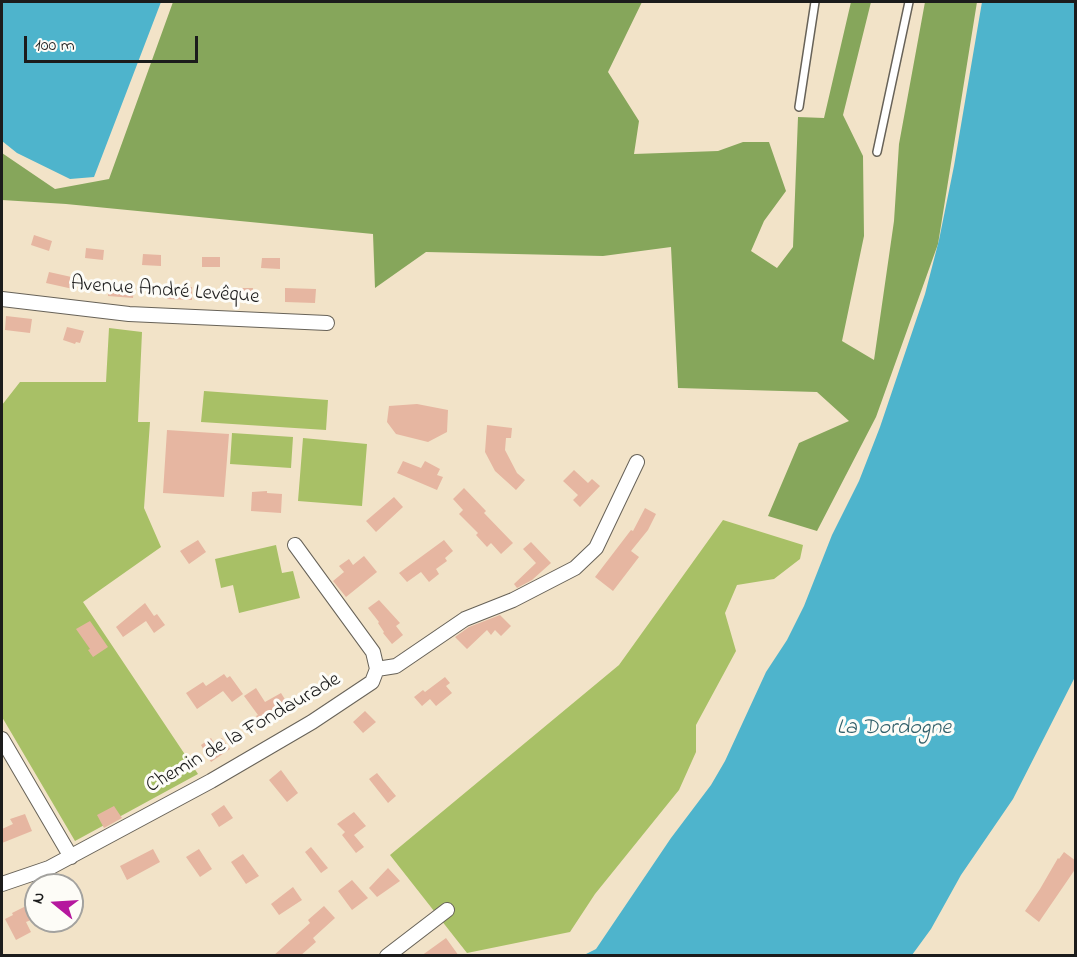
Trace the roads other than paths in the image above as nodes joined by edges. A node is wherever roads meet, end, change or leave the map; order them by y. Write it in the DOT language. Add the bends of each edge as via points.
graph roads {
  1 [pos="815,2"];
  2 [pos="909,2"];
  3 [pos="799,107"];
  4 [pos="877,152"];
  5 [pos="2,299"];
  6 [pos="327,323"];
  7 [pos="637,462"];
  8 [pos="295,545"];
  9 [pos="376,669"];
  10 [pos="2,739"];
  11 [pos="71,857"];
  12 [pos="2,884"];
  13 [pos="447,910"];
  14 [pos="387,956"];
  1 -- 3 [label="lane"];
  2 -- 4 [label="lane"];
  5 -- 6 [label="street, Avenue André Levêque" via="129,314"];
  7 -- 9 [label="street" via="596,548 575,568 465,619 396,666"];
  8 -- 9 [label="street" via="373,652"];
  9 -- 11 [label="street, Chemin de la Fondaurade" via="372,682 312,722"];
  10 -- 11 [label="street"];
  11 -- 12 [label="street, Chemin de la Fondaurade"];
  13 -- 14 [label="street"];
}
